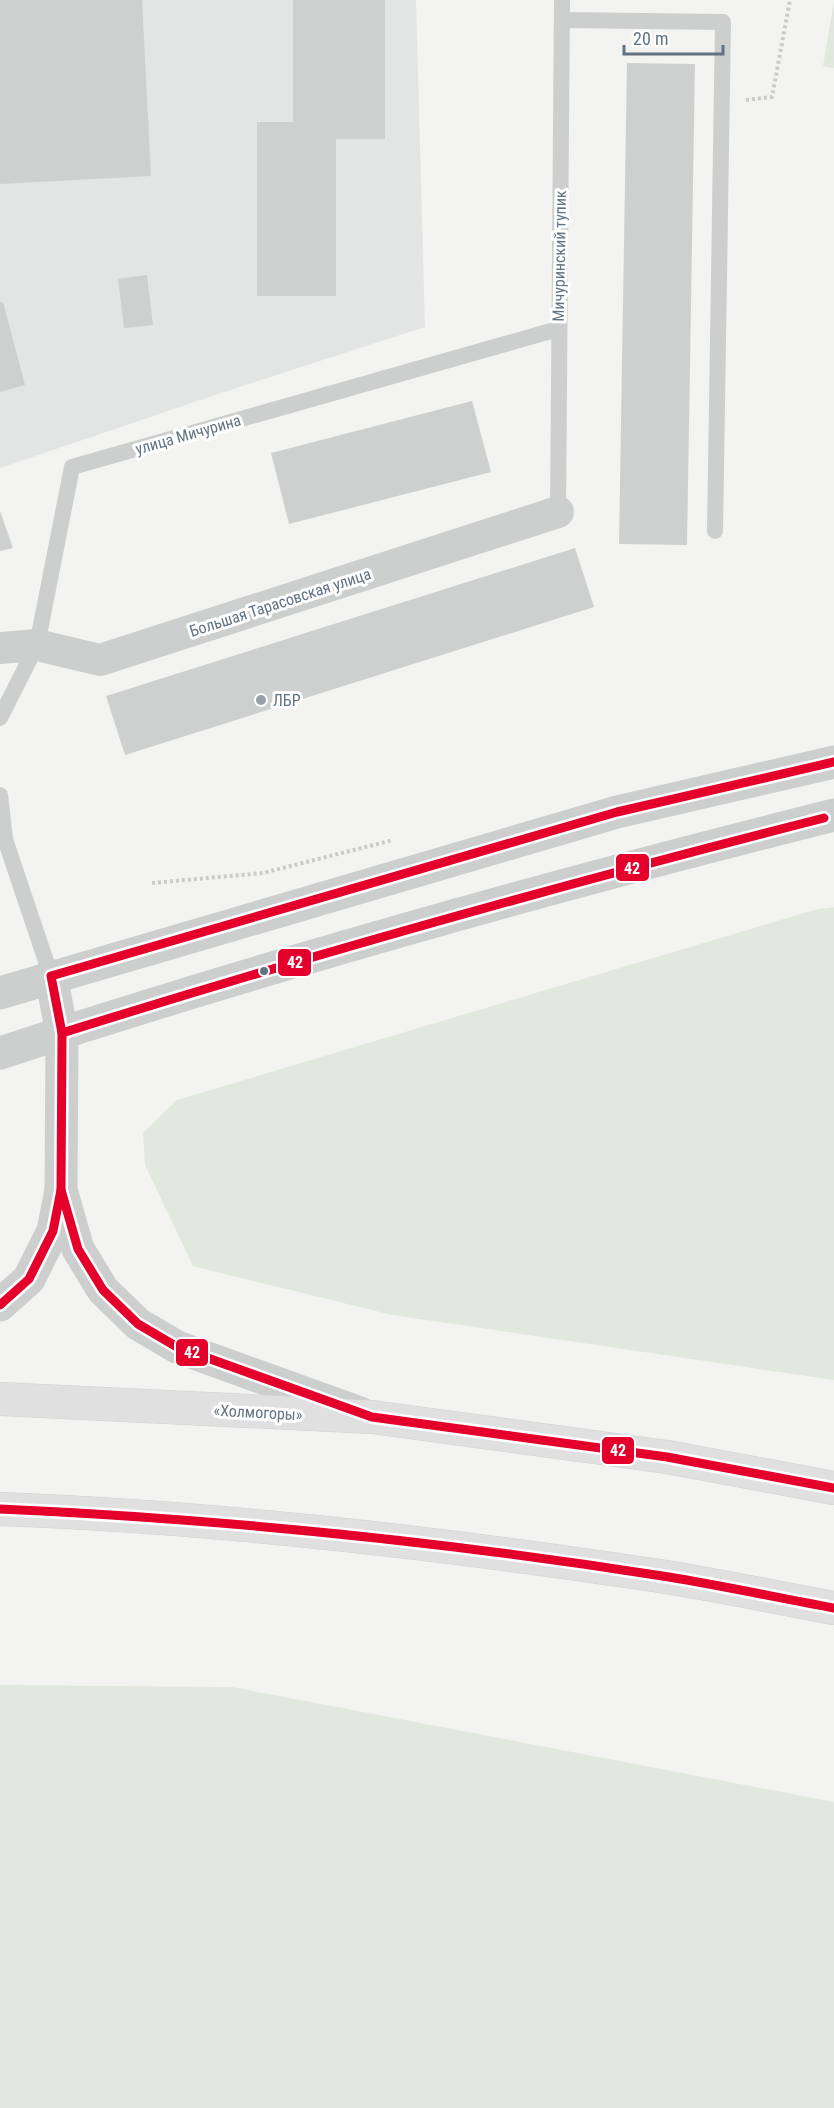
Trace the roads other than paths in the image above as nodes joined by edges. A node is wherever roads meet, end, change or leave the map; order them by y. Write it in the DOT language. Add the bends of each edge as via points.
graph roads {
  1 [pos="562,0"];
  2 [pos="562,20"];
  3 [pos="558,329"];
  4 [pos="558,512"];
  5 [pos="715,531"];
  6 [pos="37,645"];
  7 [pos="0,648"];
  8 [pos="0,718"];
  9 [pos="834,762"];
  10 [pos="0,795"];
  11 [pos="834,815"];
  12 [pos="51,976"];
  13 [pos="0,993"];
  14 [pos="62,1033"];
  15 [pos="0,1053"];
  16 [pos="61,1190"];
  17 [pos="0,1305"];
  18 [pos="0,1399"];
  19 [pos="372,1417"];
  20 [pos="834,1488"];
  21 [pos="0,1509"];
  22 [pos="834,1608"];
  1 -- 2 [label="lane, Мичуринский тупик"];
  2 -- 3 [label="lane, Мичуринский тупик"];
  2 -- 5 [label="lane" via="723,22"];
  3 -- 4 [label="lane, Мичуринский тупик"];
  3 -- 6 [label="lane, улица Мичурина" via="72,467"];
  4 -- 6 [label="street, Большая Тарасовская улица" via="100,660"];
  6 -- 7 [label="street, Большая Тарасовская улица"];
  6 -- 8 [label="lane, улица Мичурина"];
  9 -- 12 [label="street" via="617,812"];
  10 -- 12 [label="lane" via="5,839"];
  11 -- 14 [label="street" via="623,868"];
  12 -- 13 [label="street"];
  12 -- 14 [label="street"];
  14 -- 15 [label="street"];
  14 -- 16 [label="street"];
  16 -- 17 [label="street" via="53,1231 29,1279"];
  16 -- 19 [label="street" via="78,1249 103,1290 138,1324 177,1347"];
  18 -- 19 [label="highway, «Холмогоры»"];
  19 -- 20 [label="highway, «Холмогоры»" via="667,1457"];
  21 -- 22 [label="highway" via="70,1511 360,1535 648,1574"];
}
